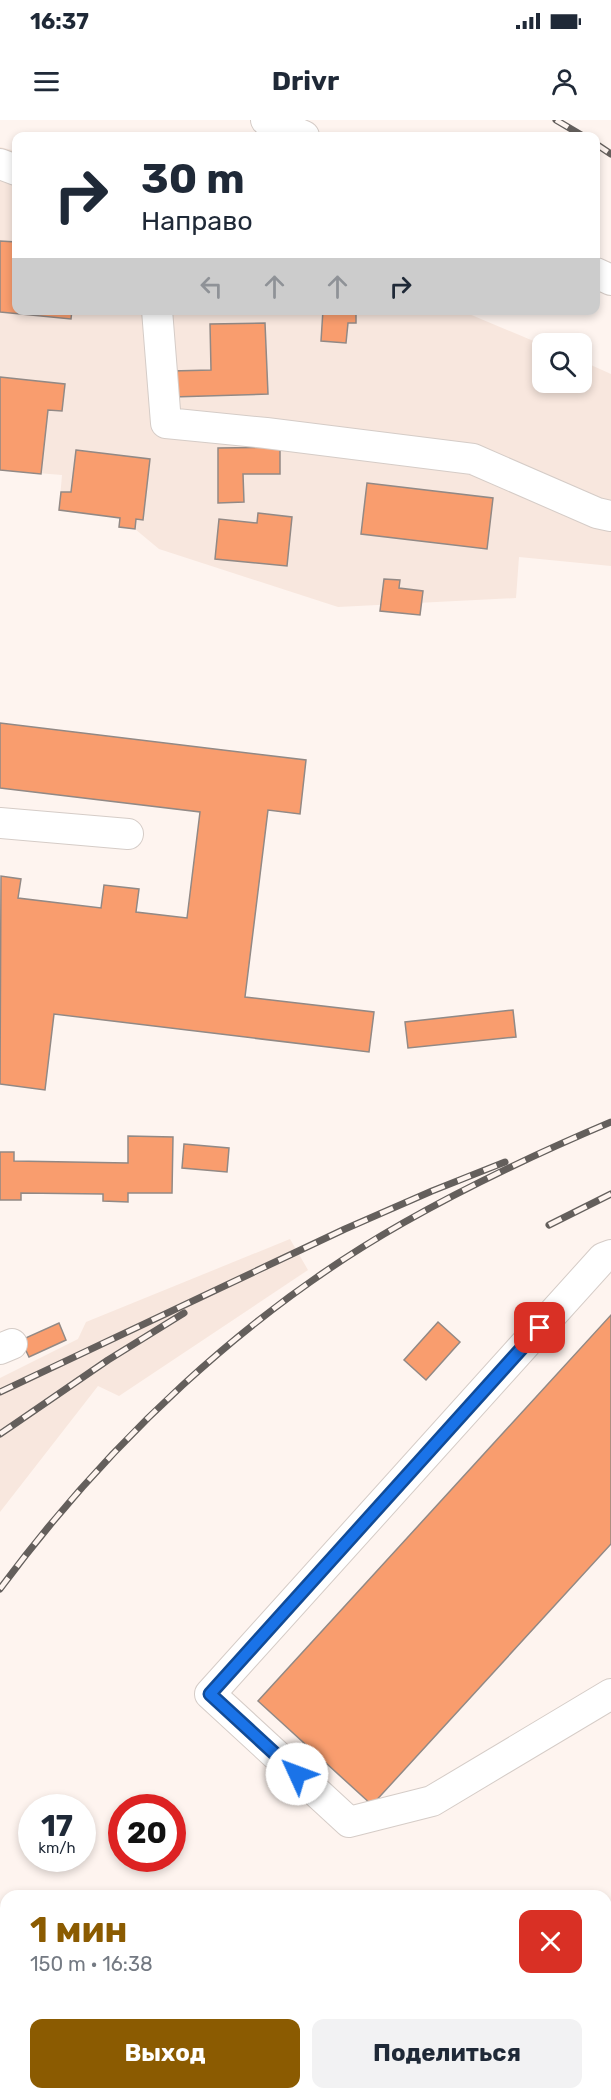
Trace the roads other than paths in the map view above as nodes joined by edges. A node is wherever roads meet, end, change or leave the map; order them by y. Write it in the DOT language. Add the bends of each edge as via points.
graph roads {
  1 [pos="266,120"];
  2 [pos="294,132"];
  3 [pos="157,315"];
  4 [pos="611,516"];
  5 [pos="0,823"];
  6 [pos="128,834"];
  7 [pos="611,1255"];
  8 [pos="611,1694"];
  1 -- 2 [label="lane"];
  3 -- 4 [label="lane" via="166,423 473,459"];
  5 -- 6 [label="lane"];
  7 -- 8 [label="lane" via="603,1258 210,1694 349,1822 432,1801"];
}
